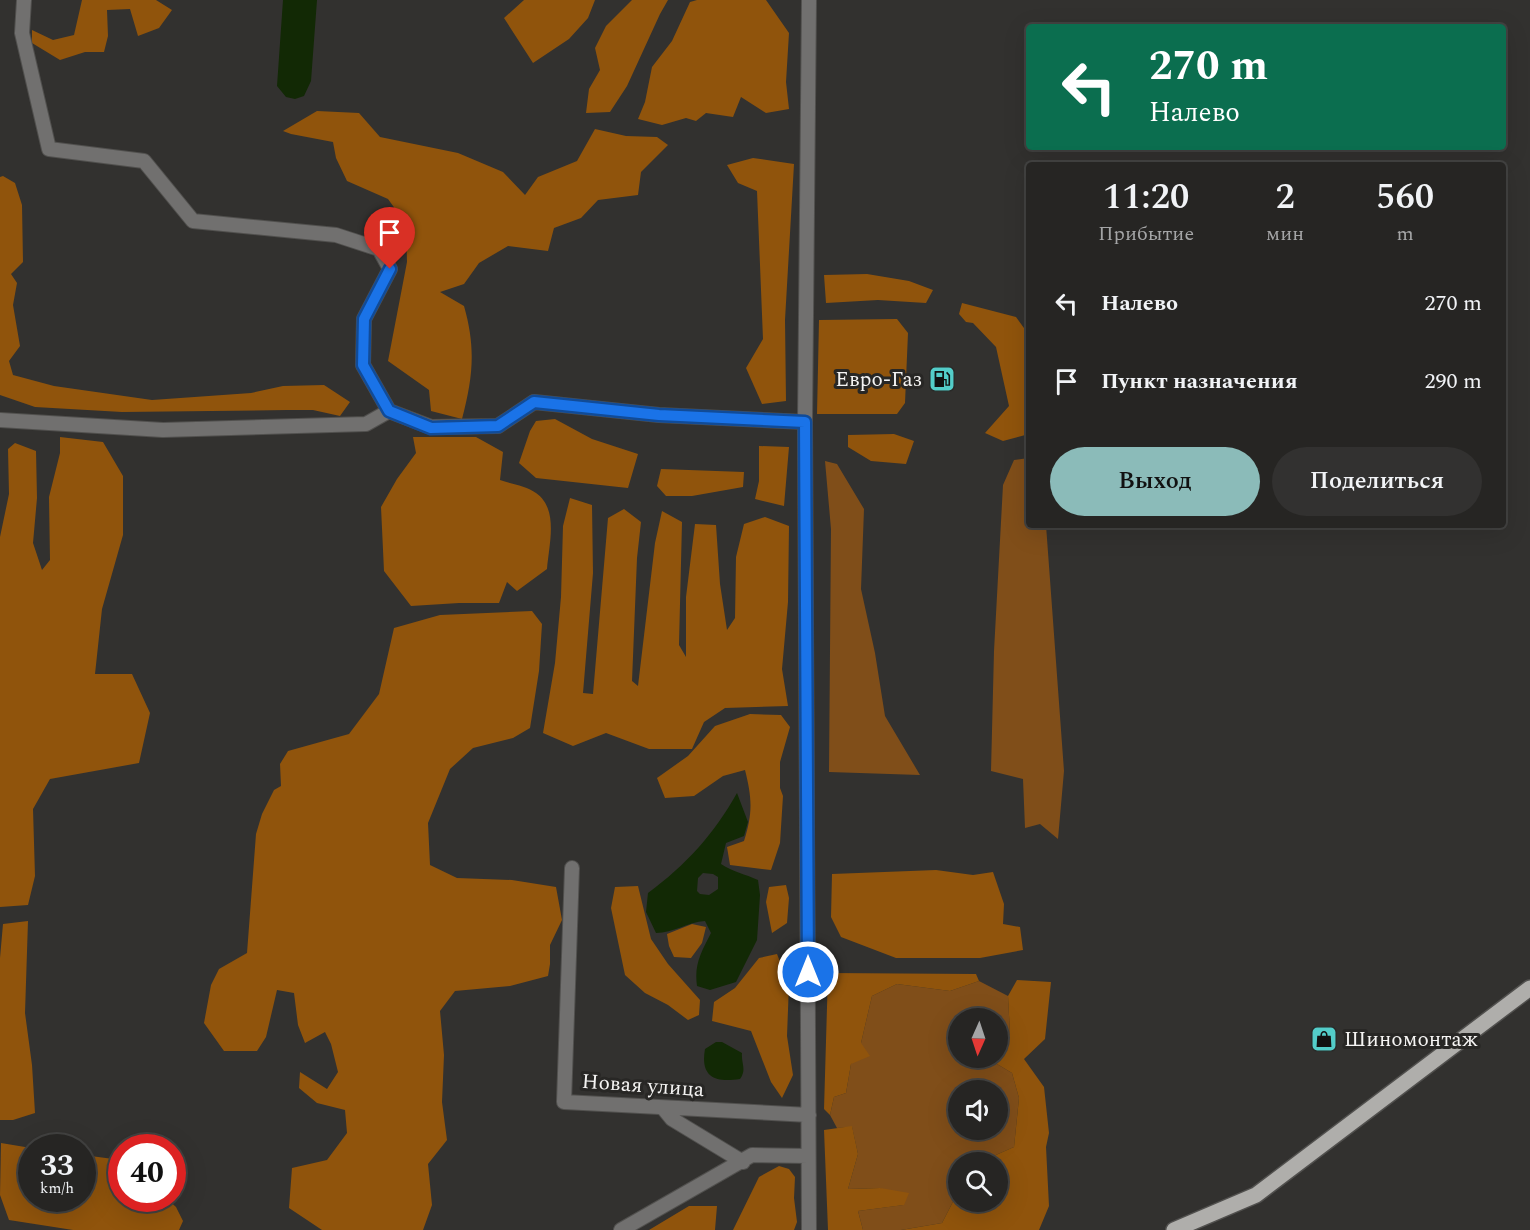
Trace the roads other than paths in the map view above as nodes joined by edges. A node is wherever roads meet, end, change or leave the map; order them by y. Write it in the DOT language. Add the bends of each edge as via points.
graph roads {
  1 [pos="24,0"];
  2 [pos="809,0"];
  3 [pos="389,411"];
  4 [pos="0,420"];
  5 [pos="805,422"];
  6 [pos="572,868"];
  7 [pos="1530,988"];
  8 [pos="663,1108"];
  9 [pos="809,1115"];
  10 [pos="808,1156"];
  11 [pos="742,1162"];
  12 [pos="621,1230"];
  13 [pos="809,1230"];
  14 [pos="1174,1230"];
  1 -- 3 [label="street" via="22,33 49,149 144,161 194,221 336,235 379,249 390,269 364,319 363,365"];
  2 -- 5 [label="street"];
  3 -- 4 [label="street" via="366,424 163,430"];
  3 -- 5 [label="street" via="431,428 498,426 534,402 659,415"];
  5 -- 9 [label="street"];
  6 -- 8 [label="street, Новая улица" via="564,1102"];
  7 -- 14 [label="main road" via="1256,1194"];
  8 -- 9 [label="street, Новая улица"];
  8 -- 11 [label="street" via="672,1119"];
  9 -- 10 [label="street"];
  10 -- 11 [label="street" via="753,1155"];
  10 -- 13 [label="street"];
  11 -- 12 [label="street"];
}
